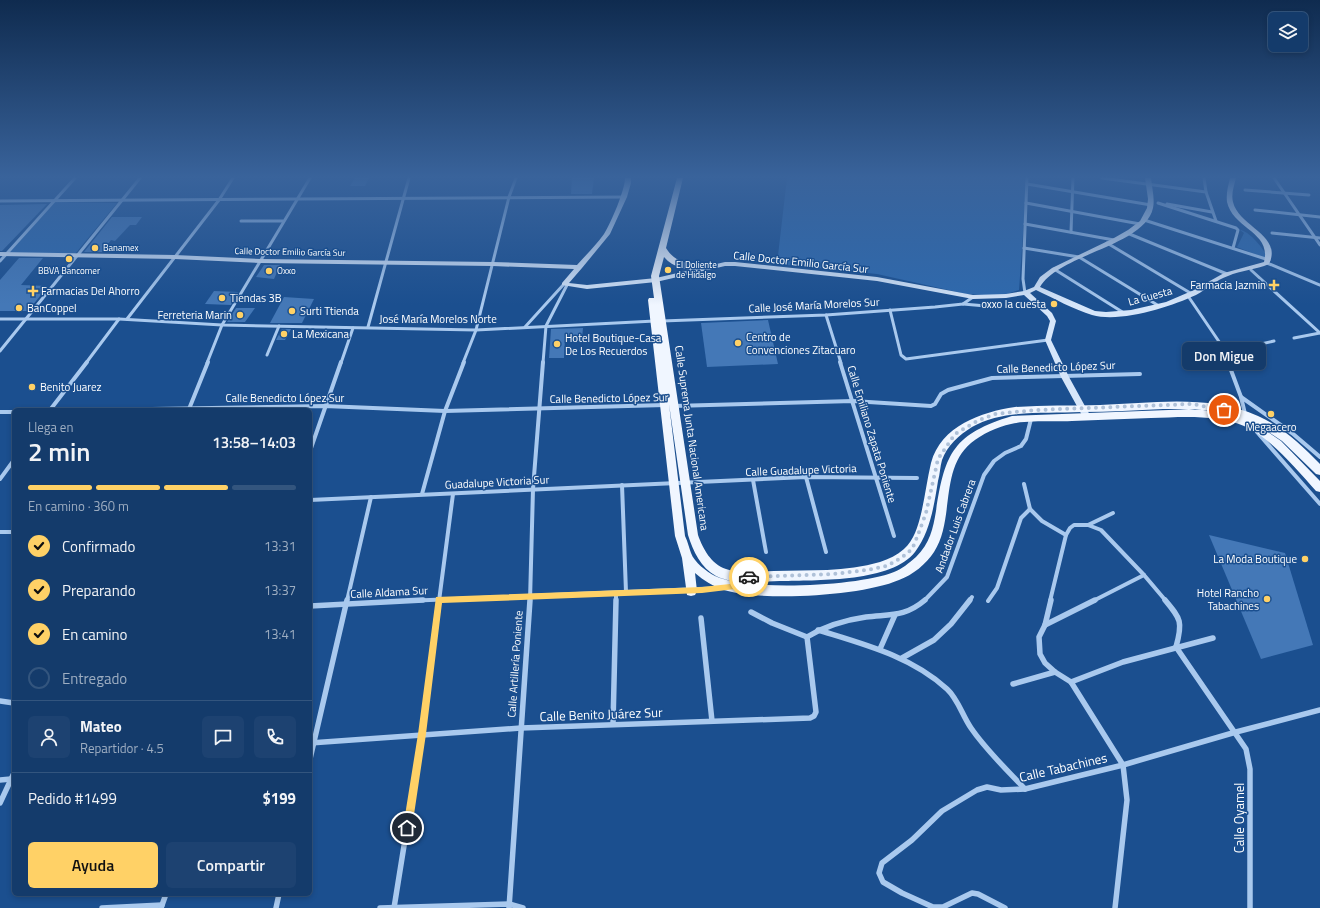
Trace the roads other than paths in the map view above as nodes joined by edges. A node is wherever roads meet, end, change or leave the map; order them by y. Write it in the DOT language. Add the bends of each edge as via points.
graph roads {
  1 [pos="35,220"];
  2 [pos="106,220"];
  3 [pos="204,220"];
  4 [pos="397,220"];
  5 [pos="503,220"];
  6 [pos="613,220"];
  7 [pos="670,220"];
  8 [pos="1025,220"];
  9 [pos="1072,220"];
  10 [pos="1131,220"];
  11 [pos="1241,220"];
  12 [pos="1304,220"];
  13 [pos="240,221"];
  14 [pos="283,221"];
  15 [pos="1216,221"];
  16 [pos="1142,222"];
  17 [pos="1025,224"];
  18 [pos="1071,232"];
  19 [pos="1127,233"];
  20 [pos="1272,233"];
  21 [pos="1315,237"];
  22 [pos="1320,238"];
  23 [pos="1114,240"];
  24 [pos="1107,243"];
  25 [pos="1320,245"];
  26 [pos="1024,248"];
  27 [pos="1233,248"];
  28 [pos="663,249"];
  29 [pos="3,254"];
  30 [pos="77,256"];
  31 [pos="1079,257"];
  32 [pos="175,258"];
  33 [pos="0,261"];
  34 [pos="261,261"];
  35 [pos="1268,262"];
  36 [pos="387,263"];
  37 [pos="493,264"];
  38 [pos="580,267"];
  39 [pos="701,269"];
  40 [pos="1054,269"];
  41 [pos="1251,270"];
  42 [pos="1227,274"];
  43 [pos="654,278"];
  44 [pos="566,284"];
  45 [pos="1320,285"];
  46 [pos="1036,288"];
  47 [pos="1026,293"];
  48 [pos="1190,295"];
  49 [pos="973,297"];
  50 [pos="963,304"];
  51 [pos="986,306"];
  52 [pos="1159,306"];
  53 [pos="890,310"];
  54 [pos="1125,314"];
  55 [pos="826,315"];
  56 [pos="0,319"];
  57 [pos="27,319"];
  58 [pos="119,319"];
  59 [pos="126,319"];
  60 [pos="658,321"];
  61 [pos="222,325"];
  62 [pos="279,326"];
  63 [pos="546,326"];
  64 [pos="368,327"];
  65 [pos="525,327"];
  66 [pos="353,328"];
  67 [pos="476,330"];
  68 [pos="1320,333"];
  69 [pos="1294,338"];
  70 [pos="1048,340"];
  71 [pos="1274,341"];
  72 [pos="0,351"];
  73 [pos="1224,352"];
  74 [pos="267,355"];
  75 [pos="1140,374"];
  76 [pos="1065,377"];
  77 [pos="1241,397"];
  78 [pos="853,401"];
  79 [pos="669,405"];
  80 [pos="325,406"];
  81 [pos="52,408"];
  82 [pos="189,408"];
  83 [pos="234,408"];
  84 [pos="540,409"];
  85 [pos="445,411"];
  86 [pos="0,412"];
  87 [pos="12,412"];
  88 [pos="1085,413"];
  89 [pos="1245,414"];
  90 [pos="1031,419"];
  91 [pos="1250,424"];
  92 [pos="312,445"];
  93 [pos="1320,457"];
  94 [pos="12,463"];
  95 [pos="1320,471"];
  96 [pos="806,477"];
  97 [pos="876,477"];
  98 [pos="917,478"];
  99 [pos="0,479"];
  100 [pos="754,480"];
  101 [pos="680,484"];
  102 [pos="1024,484"];
  103 [pos="622,485"];
  104 [pos="1320,488"];
  105 [pos="533,490"];
  106 [pos="422,494"];
  107 [pos="453,494"];
  108 [pos="371,496"];
  109 [pos="312,500"];
  110 [pos="1320,504"];
  111 [pos="1030,509"];
  112 [pos="1113,513"];
  113 [pos="1088,525"];
  114 [pos="0,532"];
  115 [pos="12,532"];
  116 [pos="1066,535"];
  117 [pos="894,536"];
  118 [pos="766,552"];
  119 [pos="826,552"];
  120 [pos="687,558"];
  121 [pos="1144,575"];
  122 [pos="735,582"];
  123 [pos="691,590"];
  124 [pos="626,592"];
  125 [pos="616,594"];
  126 [pos="530,597"];
  127 [pos="972,597"];
  128 [pos="439,599"];
  129 [pos="988,601"];
  130 [pos="345,604"];
  131 [pos="312,606"];
  132 [pos="751,612"];
  133 [pos="896,616"];
  134 [pos="701,618"];
  135 [pos="1044,625"];
  136 [pos="818,630"];
  137 [pos="807,638"];
  138 [pos="1213,638"];
  139 [pos="1176,647"];
  140 [pos="880,649"];
  141 [pos="902,658"];
  142 [pos="1055,672"];
  143 [pos="1071,682"];
  144 [pos="1013,684"];
  145 [pos="0,701"];
  146 [pos="12,703"];
  147 [pos="1320,710"];
  148 [pos="712,720"];
  149 [pos="613,724"];
  150 [pos="521,728"];
  151 [pos="1236,732"];
  152 [pos="422,734"];
  153 [pos="312,743"];
  154 [pos="1123,765"];
  155 [pos="11,779"];
  156 [pos="0,780"];
  157 [pos="1025,789"];
  158 [pos="0,803"];
  159 [pos="165,896"];
  160 [pos="279,896"];
  161 [pos="509,906"];
  162 [pos="162,907"];
  163 [pos="933,907"];
  164 [pos="102,908"];
  165 [pos="276,908"];
  166 [pos="380,908"];
  167 [pos="394,908"];
  168 [pos="523,908"];
  169 [pos="1005,908"];
  170 [pos="1115,908"];
  171 [pos="1250,908"];
  1 -- 29 [label="street"];
  2 -- 30 [label="street"];
  3 -- 32 [label="street"];
  4 -- 36 [label="street"];
  5 -- 37 [label="street"];
  6 -- 38 [label="street" via="607,234"];
  7 -- 28 [label="main road"];
  8 -- 17 [label="street"];
  9 -- 18 [label="street"];
  10 -- 16 [label="street"];
  11 -- 35 [label="street" via="1269,247"];
  12 -- 21 [label="street"];
  13 -- 14 [label="street"];
  14 -- 34 [label="street"];
  15 -- 27 [label="street" via="1238,230"];
  16 -- 19 [label="street"];
  16 -- 27 [label="street"];
  17 -- 18 [label="street"];
  17 -- 26 [label="street"];
  18 -- 23 [label="street"];
  19 -- 23 [label="street"];
  19 -- 42 [label="street"];
  20 -- 21 [label="street"];
  21 -- 22 [label="street"];
  21 -- 25 [label="street"];
  23 -- 24 [label="street"];
  24 -- 31 [label="street"];
  24 -- 48 [label="street"];
  26 -- 31 [label="street"];
  26 -- 47 [label="street" via="1023,279"];
  27 -- 35 [label="street"];
  28 -- 39 [label="main road" via="672,261"];
  28 -- 43 [label="main road"];
  29 -- 30 [label="street, Calle Doctor Emilio García Sur"];
  29 -- 33 [label="street"];
  30 -- 32 [label="street, Calle Doctor Emilio García Sur"];
  30 -- 57 [label="street"];
  31 -- 40 [label="street"];
  31 -- 52 [label="street"];
  32 -- 34 [label="street, Calle Doctor Emilio García Sur"];
  32 -- 59 [label="street"];
  34 -- 36 [label="street, Calle Doctor Emilio García Sur"];
  34 -- 61 [label="street"];
  35 -- 41 [label="street, La Cuesta"];
  35 -- 45 [label="street"];
  36 -- 37 [label="street, Calle Doctor Emilio García Sur"];
  36 -- 64 [label="street"];
  37 -- 38 [label="street, Calle Doctor Emilio García Sur"];
  37 -- 67 [label="street"];
  38 -- 44 [label="street"];
  39 -- 43 [label="street, Calle Doctor Emilio García Sur"];
  39 -- 49 [label="street, Calle Doctor Emilio García Sur" via="735,264 810,271 877,279"];
  40 -- 46 [label="street" via="1042,278"];
  40 -- 54 [label="street"];
  41 -- 42 [label="street, La Cuesta"];
  41 -- 68 [label="street"];
  42 -- 48 [label="street, La Cuesta"];
  43 -- 44 [label="street, Calle Doctor Emilio García Sur" via="587,287"];
  43 -- 60 [label="main road, Calle Suprema Junta Nacional Americana"];
  44 -- 63 [label="street"];
  44 -- 65 [label="street"];
  46 -- 47 [label="street, Calle Doctor Emilio García Sur"];
  46 -- 54 [label="street, La Cuesta" via="1094,313"];
  47 -- 49 [label="street, Calle Doctor Emilio García Sur" via="990,298"];
  47 -- 70 [label="street" via="1050,315 1053,321"];
  48 -- 52 [label="street, La Cuesta"];
  48 -- 73 [label="street"];
  49 -- 50 [label="street"];
  50 -- 51 [label="street, Calle José María Morelos Sur"];
  50 -- 53 [label="street, Calle José María Morelos Sur"];
  52 -- 54 [label="street, La Cuesta"];
  53 -- 55 [label="street, Calle José María Morelos Sur"];
  53 -- 70 [label="street" via="901,355 906,359"];
  55 -- 60 [label="street, Calle José María Morelos Sur"];
  55 -- 78 [label="street, Calle Emiliano Zapata Poniente"];
  56 -- 57 [label="street"];
  57 -- 58 [label="street"];
  57 -- 72 [label="street"];
  58 -- 59 [label="street, José María Morelos Norte"];
  58 -- 81 [label="street"];
  59 -- 61 [label="street, José María Morelos Norte"];
  60 -- 63 [label="street, José María Morelos Norte"];
  60 -- 79 [label="main road, Calle Suprema Junta Nacional Americana"];
  61 -- 62 [label="street, José María Morelos Norte"];
  61 -- 82 [label="street"];
  62 -- 66 [label="street, José María Morelos Norte"];
  62 -- 74 [label="street"];
  63 -- 65 [label="street, José María Morelos Norte"];
  63 -- 84 [label="street, Calle Artillería Poniente"];
  64 -- 66 [label="street, José María Morelos Norte"];
  64 -- 67 [label="street, José María Morelos Norte"];
  65 -- 67 [label="street, José María Morelos Norte"];
  66 -- 80 [label="street"];
  67 -- 85 [label="street"];
  68 -- 69 [label="street"];
  70 -- 76 [label="street"];
  71 -- 73 [label="street"];
  73 -- 77 [label="street"];
  75 -- 76 [label="street, Calle Benedicto López Sur"];
  76 -- 78 [label="street, Calle Benedicto López Sur" via="992,378 948,390 931,406"];
  76 -- 88 [label="street"];
  77 -- 89 [label="street"];
  77 -- 93 [label="street" via="1292,433"];
  78 -- 79 [label="street, Calle Benedicto López Sur"];
  78 -- 97 [label="street, Calle Emiliano Zapata Poniente"];
  79 -- 84 [label="street, Calle Benedicto López Sur"];
  79 -- 101 [label="main road, Calle Suprema Junta Nacional Americana"];
  80 -- 83 [label="street, Calle Benedicto López Sur"];
  80 -- 85 [label="street, Calle Benedicto López Sur"];
  80 -- 92 [label="street"];
  84 -- 85 [label="street, Calle Benedicto López Sur"];
  84 -- 105 [label="street, Calle Artillería Poniente"];
  85 -- 106 [label="street"];
  86 -- 87 [label="street"];
  88 -- 89 [label="main road, Calle Suprema Junta Nacional Americana" via="1192,404"];
  88 -- 90 [label="main road, Calle Suprema Junta Nacional Americana"];
  88 -- 91 [label="main road, Calle Suprema Junta Nacional Americana" via="1195,414 1225,417"];
  88 -- 122 [label="main road, Calle Suprema Junta Nacional Americana" via="1036,410 995,414 955,434 938,459 926,513 914,545 909,552 887,566 834,574"];
  89 -- 95 [label="main road, Calle Suprema Junta Nacional Americana" via="1283,436"];
  90 -- 122 [label="main road, Calle Suprema Junta Nacional Americana" via="1012,420 989,427 974,434 961,445 945,480 936,537 921,559 896,576 847,588 761,591"];
  90 -- 133 [label="street, Andador Luis Cabrera" via="1026,439 1021,446 994,461 984,475 947,577 936,591 920,604"];
  91 -- 104 [label="main road, Calle Suprema Junta Nacional Americana" via="1278,444"];
  91 -- 110 [label="street"];
  94 -- 99 [label="street"];
  96 -- 97 [label="street, Calle Guadalupe Victoria"];
  96 -- 100 [label="street, Calle Guadalupe Victoria"];
  96 -- 119 [label="street"];
  97 -- 98 [label="street, Calle Guadalupe Victoria"];
  97 -- 117 [label="street, Calle Emiliano Zapata Poniente"];
  100 -- 101 [label="street, Calle Guadalupe Victoria"];
  100 -- 118 [label="street"];
  101 -- 103 [label="street, Guadalupe Victoria Sur"];
  101 -- 120 [label="main road, Calle Suprema Junta Nacional Americana" via="680,536"];
  101 -- 122 [label="main road, Calle Suprema Junta Nacional Americana" via="699,552 716,570"];
  102 -- 111 [label="street"];
  103 -- 105 [label="street, Guadalupe Victoria Sur"];
  103 -- 124 [label="street"];
  105 -- 107 [label="street, Guadalupe Victoria Sur"];
  105 -- 126 [label="street, Calle Artillería Poniente"];
  106 -- 107 [label="street, Guadalupe Victoria Sur"];
  106 -- 108 [label="street, Guadalupe Victoria Sur"];
  107 -- 128 [label="street"];
  108 -- 109 [label="street, Guadalupe Victoria Sur"];
  108 -- 130 [label="street"];
  111 -- 116 [label="street" via="1047,525"];
  111 -- 129 [label="street" via="1021,518 997,588"];
  112 -- 113 [label="street"];
  113 -- 116 [label="street" via="1074,525"];
  113 -- 121 [label="street" via="1101,530"];
  114 -- 115 [label="street"];
  116 -- 135 [label="street"];
  120 -- 122 [label="main road, Calle Suprema Junta Nacional Americana" via="711,579"];
  120 -- 123 [label="main road"];
  121 -- 135 [label="street"];
  121 -- 139 [label="street" via="1180,617 1180,633"];
  122 -- 123 [label="street, Calle Aldama Sur"];
  123 -- 124 [label="street, Calle Aldama Sur"];
  124 -- 125 [label="street, Calle Aldama Sur"];
  125 -- 126 [label="street, Calle Aldama Sur"];
  125 -- 149 [label="street"];
  126 -- 128 [label="street, Calle Aldama Sur"];
  126 -- 150 [label="street, Calle Artillería Poniente"];
  127 -- 141 [label="street" via="934,640"];
  128 -- 130 [label="street, Calle Aldama Sur"];
  128 -- 152 [label="street"];
  130 -- 131 [label="street, Calle Aldama Sur"];
  130 -- 153 [label="street"];
  132 -- 137 [label="street"];
  133 -- 136 [label="street, Andador Luis Cabrera" via="868,617"];
  133 -- 140 [label="street"];
  134 -- 148 [label="street"];
  135 -- 142 [label="street" via="1039,637 1040,654"];
  136 -- 137 [label="street, Andador Luis Cabrera"];
  136 -- 140 [label="street"];
  137 -- 148 [label="street, Calle Benito Juárez Sur" via="816,712 814,716"];
  138 -- 139 [label="street"];
  139 -- 143 [label="street" via="1123,662"];
  139 -- 151 [label="street, Calle Oyamel"];
  140 -- 141 [label="street"];
  141 -- 157 [label="street" via="926,672 948,690 970,727"];
  142 -- 143 [label="street"];
  142 -- 144 [label="street"];
  143 -- 154 [label="street"];
  145 -- 146 [label="street"];
  147 -- 151 [label="street, Calle Tabachines"];
  148 -- 149 [label="street, Calle Benito Juárez Sur"];
  149 -- 150 [label="street, Calle Benito Juárez Sur"];
  150 -- 152 [label="street, Calle Benito Juárez Sur"];
  150 -- 161 [label="street, Calle Artillería Poniente"];
  151 -- 154 [label="street, Calle Tabachines"];
  151 -- 171 [label="street, Calle Oyamel" via="1246,749 1250,769"];
  152 -- 153 [label="street, Calle Benito Juárez Sur"];
  152 -- 167 [label="street"];
  154 -- 157 [label="street, Calle Tabachines"];
  154 -- 170 [label="street" via="1128,800"];
  155 -- 156 [label="street"];
  155 -- 158 [label="street"];
  157 -- 163 [label="street, Calle Tabachines" via="1001,790 987,787 977,790 942,812 882,864 879,873 884,882"];
  159 -- 162 [label="street"];
  160 -- 165 [label="street"];
  161 -- 167 [label="street"];
  161 -- 168 [label="street"];
  162 -- 164 [label="street"];
  163 -- 169 [label="street" via="942,907 972,893"];
  166 -- 167 [label="street"];
}
